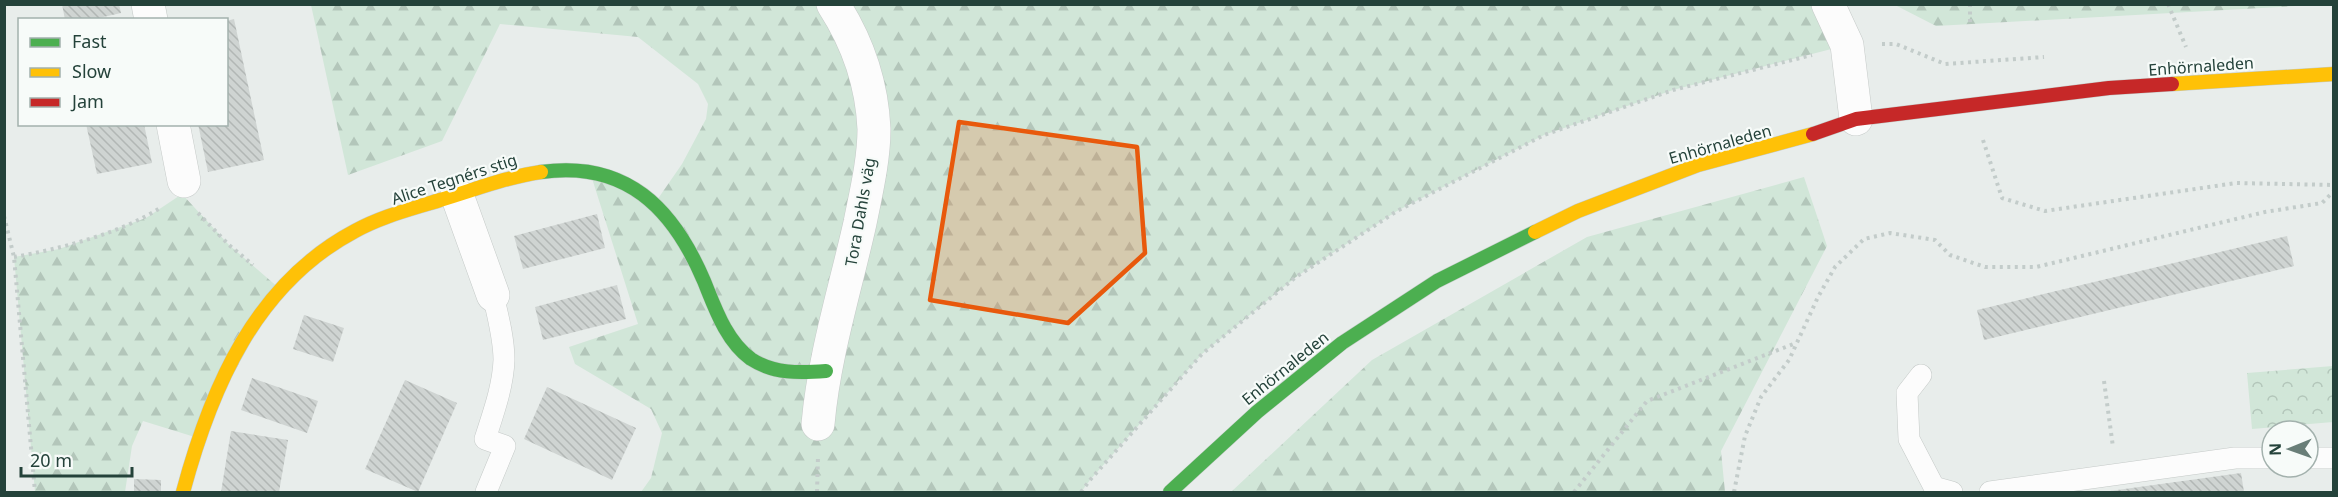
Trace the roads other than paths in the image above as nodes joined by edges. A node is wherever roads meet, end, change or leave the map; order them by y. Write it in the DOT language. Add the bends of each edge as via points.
graph roads {
  1 [pos="833,4"];
  2 [pos="1828,4"];
  3 [pos="2334,74"];
  4 [pos="1856,119"];
  5 [pos="173,126"];
  6 [pos="188,194"];
  7 [pos="457,195"];
  8 [pos="493,295"];
  9 [pos="826,371"];
  10 [pos="1921,375"];
  11 [pos="818,424"];
  12 [pos="2260,458"];
  13 [pos="183,492"];
  14 [pos="486,492"];
  15 [pos="1170,492"];
  16 [pos="1952,492"];
  17 [pos="1990,492"];
  1 -- 9 [label="street, Tora Dahls väg" via="866,72 874,129 868,187"];
  2 -- 4 [label="street" via="1847,45"];
  3 -- 4 [label="street, Enhörnaleden" via="2109,88"];
  4 -- 15 [label="street, Enhörnaleden" via="1795,140 1698,165 1578,211 1437,281 1341,344 1257,412"];
  5 -- 6 [label="street"];
  7 -- 8 [label="street"];
  7 -- 9 [label="street, Alice Tegnérs stig" via="507,177 550,169 590,172 637,189 671,221 700,273 727,335 744,352 778,371"];
  7 -- 13 [label="street, Alice Tegnérs stig" via="356,230 293,273 268,302 225,369 207,409"];
  8 -- 14 [label="lane" via="504,360 497,404 485,439 505,446"];
  9 -- 11 [label="street, Tora Dahls väg"];
  10 -- 16 [label="lane" via="1907,393 1909,439 1934,487"];
  12 -- 17 [label="lane" via="2235,458"];
}
